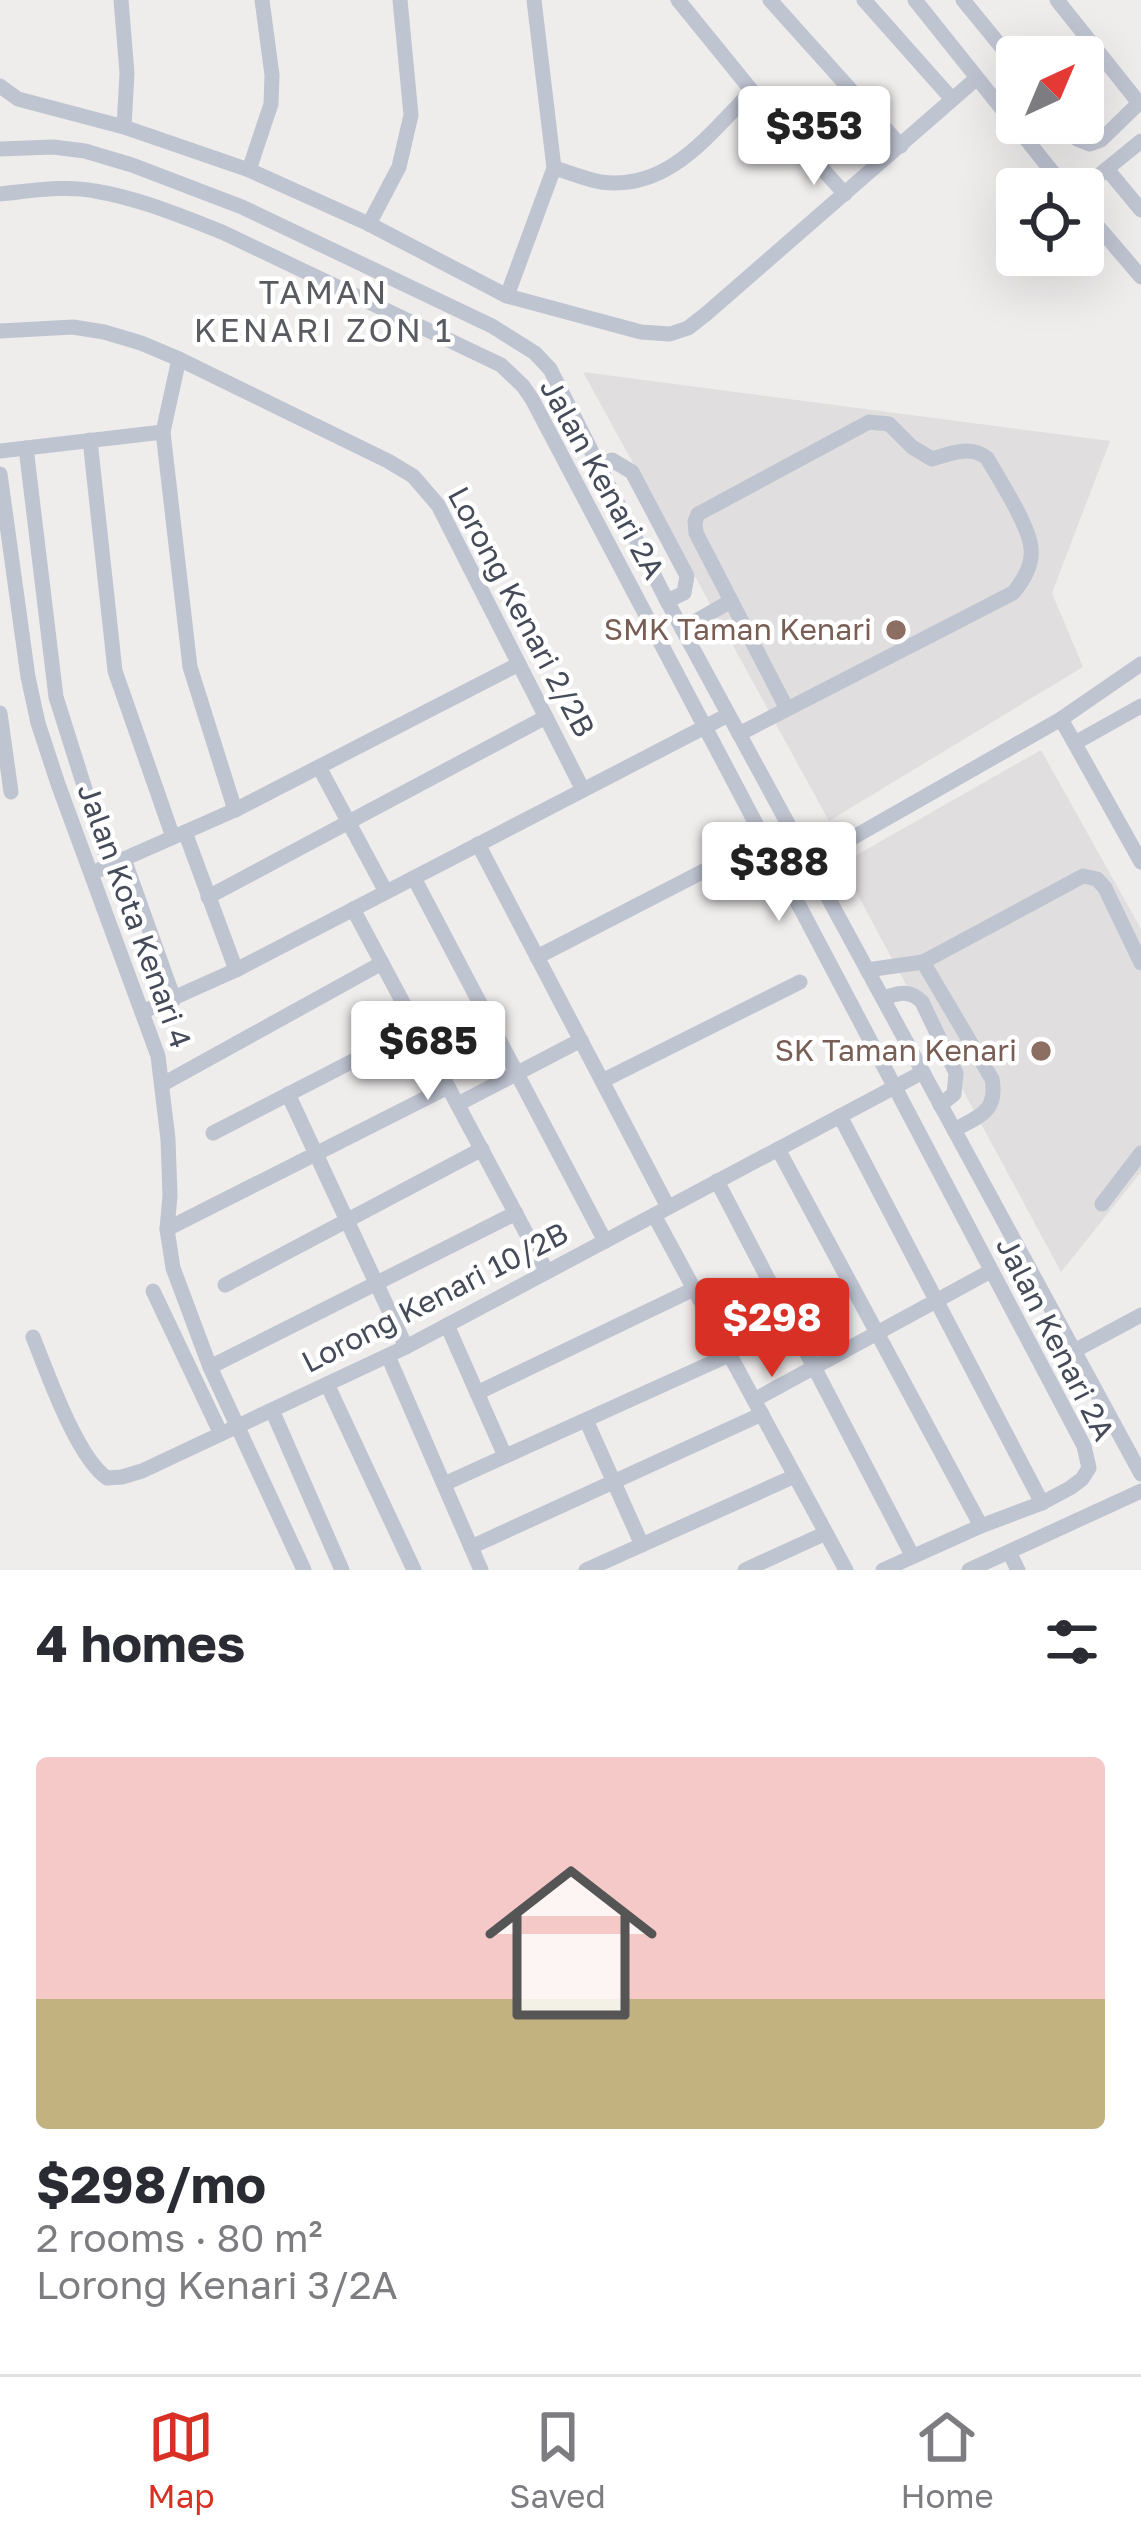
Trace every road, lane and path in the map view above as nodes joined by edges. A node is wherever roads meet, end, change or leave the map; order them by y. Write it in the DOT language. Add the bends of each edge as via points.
graph roads {
  1 [pos="121,0"];
  2 [pos="262,0"];
  3 [pos="400,0"];
  4 [pos="533,0"];
  5 [pos="678,0"];
  6 [pos="770,0"];
  7 [pos="864,0"];
  8 [pos="915,0"];
  9 [pos="963,0"];
  10 [pos="1057,0"];
  11 [pos="996,40"];
  12 [pos="977,78"];
  13 [pos="0,86"];
  14 [pos="752,91"];
  15 [pos="951,98"];
  16 [pos="1140,102"];
  17 [pos="124,128"];
  18 [pos="1104,137"];
  19 [pos="1141,141"];
  20 [pos="901,146"];
  21 [pos="0,149"];
  22 [pos="554,168"];
  23 [pos="1049,168"];
  24 [pos="1107,169"];
  25 [pos="249,170"];
  26 [pos="1104,171"];
  27 [pos="0,194"];
  28 [pos="845,194"];
  29 [pos="1141,210"];
  30 [pos="369,224"];
  31 [pos="1104,234"];
  32 [pos="354,260"];
  33 [pos="1141,277"];
  34 [pos="339,290"];
  35 [pos="507,296"];
  36 [pos="0,332"];
  37 [pos="178,359"];
  38 [pos="163,432"];
  39 [pos="90,440"];
  40 [pos="26,448"];
  41 [pos="0,451"];
  42 [pos="599,465"];
  43 [pos="0,474"];
  44 [pos="6,573"];
  45 [pos="667,601"];
  46 [pos="730,602"];
  47 [pos="682,629"];
  48 [pos="519,664"];
  49 [pos="1141,664"];
  50 [pos="1141,706"];
  51 [pos="787,709"];
  52 [pos="0,713"];
  53 [pos="728,715"];
  54 [pos="546,717"];
  55 [pos="1061,719"];
  56 [pos="704,727"];
  57 [pos="739,734"];
  58 [pos="1075,743"];
  59 [pos="320,767"];
  60 [pos="584,790"];
  61 [pos="11,792"];
  62 [pos="235,810"];
  63 [pos="349,822"];
  64 [pos="179,835"];
  65 [pos="478,844"];
  66 [pos="733,856"];
  67 [pos="117,862"];
  68 [pos="810,862"];
  69 [pos="1141,862"];
  70 [pos="92,873"];
  71 [pos="414,878"];
  72 [pos="386,892"];
  73 [pos="208,897"];
  74 [pos="353,909"];
  75 [pos="537,957"];
  76 [pos="923,962"];
  77 [pos="382,963"];
  78 [pos="1141,963"];
  79 [pos="236,970"];
  80 [pos="867,970"];
  81 [pos="800,982"];
  82 [pos="883,998"];
  83 [pos="174,999"];
  84 [pos="142,1012"];
  85 [pos="417,1028"];
  86 [pos="581,1040"];
  87 [pos="922,1072"];
  88 [pos="515,1074"];
  89 [pos="602,1081"];
  90 [pos="163,1084"];
  91 [pos="448,1087"];
  92 [pos="893,1087"];
  93 [pos="288,1094"];
  94 [pos="458,1104"];
  95 [pos="940,1105"];
  96 [pos="840,1116"];
  97 [pos="954,1130"];
  98 [pos="213,1133"];
  99 [pos="482,1149"];
  100 [pos="778,1149"];
  101 [pos="1141,1153"];
  102 [pos="316,1154"];
  103 [pos="717,1181"];
  104 [pos="1102,1204"];
  105 [pos="661,1211"];
  106 [pos="516,1213"];
  107 [pos="346,1219"];
  108 [pos="167,1229"];
  109 [pos="604,1241"];
  110 [pos="991,1271"];
  111 [pos="548,1272"];
  112 [pos="376,1283"];
  113 [pos="225,1285"];
  114 [pos="694,1289"];
  115 [pos="153,1291"];
  116 [pos="936,1300"];
  117 [pos="1141,1315"];
  118 [pos="447,1325"];
  119 [pos="877,1333"];
  120 [pos="33,1337"];
  121 [pos="406,1347"];
  122 [pos="1074,1351"];
  123 [pos="730,1355"];
  124 [pos="388,1356"];
  125 [pos="211,1367"];
  126 [pos="813,1367"];
  127 [pos="327,1384"];
  128 [pos="477,1393"];
  129 [pos="758,1407"];
  130 [pos="272,1410"];
  131 [pos="586,1420"];
  132 [pos="239,1426"];
  133 [pos="221,1434"];
  134 [pos="505,1456"];
  135 [pos="1139,1466"];
  136 [pos="795,1476"];
  137 [pos="614,1482"];
  138 [pos="444,1484"];
  139 [pos="1141,1491"];
  140 [pos="1042,1503"];
  141 [pos="981,1526"];
  142 [pos="826,1533"];
  143 [pos="642,1545"];
  144 [pos="471,1546"];
  145 [pos="1009,1552"];
  146 [pos="912,1556"];
  147 [pos="607,1566"];
  148 [pos="304,1570"];
  149 [pos="342,1570"];
  150 [pos="414,1570"];
  151 [pos="481,1570"];
  152 [pos="586,1570"];
  153 [pos="745,1570"];
  154 [pos="846,1570"];
  155 [pos="883,1570"];
  156 [pos="969,1570"];
  157 [pos="1018,1570"];
  1 -- 17 [label="street"];
  2 -- 25 [label="street" via="271,104"];
  3 -- 30 [label="street" via="411,115 399,167"];
  4 -- 22 [label="street"];
  5 -- 14 [label="street"];
  6 -- 20 [label="street"];
  7 -- 15 [label="street"];
  8 -- 12 [label="street"];
  9 -- 11 [label="street"];
  10 -- 16 [label="street"];
  12 -- 15 [label="street"];
  12 -- 23 [label="street"];
  13 -- 17 [label="street" via="18,99"];
  14 -- 22 [label="street" via="657,176 602,182"];
  14 -- 28 [label="street"];
  15 -- 20 [label="street"];
  16 -- 18 [label="street"];
  17 -- 25 [label="street"];
  19 -- 24 [label="street"];
  20 -- 28 [label="street"];
  21 -- 32 [label="street, Jalan Kenari 2A" via="53,147 132,165"];
  22 -- 35 [label="street"];
  24 -- 26 [label="street"];
  24 -- 29 [label="street"];
  25 -- 30 [label="street"];
  27 -- 34 [label="street, Jalan Kenari 2A" via="94,190 222,232"];
  28 -- 35 [label="street" via="706,314 670,334"];
  30 -- 35 [label="street"];
  31 -- 33 [label="street"];
  32 -- 34 [label="street"];
  32 -- 42 [label="street, Jalan Kenari 2A" via="535,353"];
  34 -- 56 [label="street, Jalan Kenari 2A" via="501,365 523,386"];
  36 -- 37 [label="street, Lorong Kenari 2/2B" via="104,332"];
  37 -- 38 [label="street"];
  37 -- 48 [label="street, Lorong Kenari 2/2B" via="413,476 438,506"];
  38 -- 39 [label="street"];
  38 -- 62 [label="street" via="190,667"];
  39 -- 40 [label="street"];
  39 -- 64 [label="street" via="115,671"];
  40 -- 41 [label="street"];
  40 -- 67 [label="street" via="56,697"];
  42 -- 45 [label="street, Jalan Kenari 2A"];
  42 -- 45 [label="street" via="612,460 632,472 687,576 684,593"];
  43 -- 44 [label="street, Jalan Kota Kenari 4"];
  44 -- 70 [label="street, Jalan Kota Kenari 4" via="38,723"];
  45 -- 47 [label="street, Jalan Kenari 2A"];
  46 -- 47 [label="street"];
  46 -- 51 [label="street"];
  46 -- 51 [label="street" via="696,533 698,514 869,422 889,424 932,459 978,451 1017,514 1032,548 1013,592"];
  47 -- 53 [label="street, Jalan Kenari 2A"];
  48 -- 54 [label="street, Lorong Kenari 2/2B"];
  48 -- 59 [label="street"];
  49 -- 55 [label="street"];
  50 -- 58 [label="street"];
  51 -- 57 [label="street"];
  52 -- 61 [label="street"];
  53 -- 56 [label="street"];
  53 -- 57 [label="street, Jalan Kenari 2A"];
  54 -- 60 [label="street, Lorong Kenari 2/2B"];
  54 -- 63 [label="street"];
  55 -- 58 [label="street"];
  55 -- 68 [label="street"];
  56 -- 60 [label="street"];
  56 -- 92 [label="street, Jalan Kenari 2A"];
  57 -- 68 [label="street, Jalan Kenari 2A"];
  58 -- 69 [label="street"];
  59 -- 62 [label="street"];
  59 -- 63 [label="street"];
  60 -- 65 [label="street"];
  62 -- 64 [label="street"];
  63 -- 72 [label="street"];
  63 -- 73 [label="street"];
  64 -- 67 [label="street"];
  64 -- 73 [label="street"];
  65 -- 71 [label="street"];
  65 -- 75 [label="street"];
  66 -- 75 [label="street"];
  67 -- 70 [label="street"];
  67 -- 83 [label="street"];
  68 -- 80 [label="street, Jalan Kenari 2A"];
  70 -- 84 [label="street, Jalan Kota Kenari 4"];
  71 -- 72 [label="street"];
  71 -- 88 [label="street"];
  72 -- 74 [label="street"];
  73 -- 79 [label="street"];
  74 -- 77 [label="street"];
  74 -- 79 [label="street"];
  75 -- 86 [label="street"];
  76 -- 78 [label="street" via="1083,876 1105,888"];
  76 -- 80 [label="street"];
  76 -- 97 [label="street" via="995,1093 986,1112"];
  77 -- 85 [label="street"];
  77 -- 90 [label="street"];
  79 -- 83 [label="street"];
  80 -- 82 [label="street, Jalan Kenari 2A"];
  81 -- 89 [label="street"];
  82 -- 87 [label="street, Jalan Kenari 2A"];
  82 -- 95 [label="street" via="907,992 922,1002 956,1073 954,1094"];
  83 -- 84 [label="street"];
  84 -- 90 [label="street, Jalan Kota Kenari 4"];
  85 -- 91 [label="street"];
  85 -- 93 [label="street"];
  86 -- 88 [label="street"];
  86 -- 89 [label="street"];
  87 -- 92 [label="street, Lorong Kenari 10/2B"];
  87 -- 95 [label="street, Jalan Kenari 2A"];
  88 -- 94 [label="street"];
  88 -- 109 [label="street"];
  89 -- 105 [label="street"];
  90 -- 108 [label="street, Jalan Kota Kenari 4"];
  91 -- 94 [label="street"];
  91 -- 102 [label="street"];
  92 -- 96 [label="street, Lorong Kenari 10/2B"];
  92 -- 110 [label="street, Jalan Kenari 2A"];
  93 -- 98 [label="street"];
  93 -- 102 [label="street"];
  94 -- 99 [label="street"];
  95 -- 97 [label="street, Jalan Kenari 2A"];
  96 -- 100 [label="street, Lorong Kenari 10/2B"];
  96 -- 116 [label="street"];
  97 -- 122 [label="street, Jalan Kenari 2A"];
  99 -- 106 [label="street"];
  99 -- 107 [label="street"];
  100 -- 103 [label="street, Lorong Kenari 10/2B"];
  100 -- 119 [label="street"];
  101 -- 104 [label="street"];
  102 -- 107 [label="street"];
  102 -- 108 [label="street"];
  103 -- 105 [label="street, Lorong Kenari 10/2B"];
  103 -- 126 [label="street"];
  105 -- 109 [label="street, Lorong Kenari 10/2B"];
  105 -- 114 [label="street"];
  106 -- 111 [label="street"];
  106 -- 112 [label="street"];
  107 -- 112 [label="street"];
  107 -- 113 [label="street"];
  108 -- 125 [label="street, Jalan Kota Kenari 4" via="173,1268"];
  109 -- 111 [label="street, Lorong Kenari 10/2B"];
  110 -- 116 [label="street"];
  110 -- 140 [label="street, Jalan Kenari 2A" via="1089,1462 1082,1479"];
  111 -- 118 [label="street, Lorong Kenari 10/2B"];
  112 -- 121 [label="street"];
  112 -- 125 [label="street"];
  114 -- 123 [label="street"];
  114 -- 128 [label="street"];
  115 -- 133 [label="street"];
  116 -- 119 [label="street"];
  116 -- 140 [label="street"];
  117 -- 122 [label="street"];
  118 -- 121 [label="street, Lorong Kenari 10/2B"];
  118 -- 128 [label="street"];
  119 -- 126 [label="street"];
  119 -- 141 [label="street"];
  120 -- 133 [label="street, Lorong Kenari 10/2B" via="83,1447 107,1478 142,1471"];
  121 -- 124 [label="street, Lorong Kenari 10/2B"];
  122 -- 135 [label="street, Jalan Kenari 2A"];
  123 -- 129 [label="street"];
  123 -- 131 [label="street"];
  124 -- 127 [label="street, Lorong Kenari 10/2B"];
  124 -- 138 [label="street"];
  125 -- 132 [label="street, Jalan Kota Kenari 4"];
  126 -- 129 [label="street"];
  126 -- 146 [label="street"];
  127 -- 130 [label="street, Lorong Kenari 10/2B"];
  127 -- 150 [label="street"];
  128 -- 134 [label="street"];
  129 -- 136 [label="street"];
  129 -- 137 [label="street"];
  130 -- 132 [label="street, Lorong Kenari 10/2B"];
  130 -- 149 [label="street"];
  131 -- 134 [label="street"];
  131 -- 137 [label="street"];
  132 -- 133 [label="street, Lorong Kenari 10/2B"];
  132 -- 148 [label="street, Jalan Kota Kenari 4"];
  134 -- 138 [label="street"];
  136 -- 142 [label="street"];
  136 -- 143 [label="street"];
  137 -- 143 [label="street"];
  137 -- 144 [label="street"];
  138 -- 144 [label="street"];
  139 -- 145 [label="street"];
  140 -- 141 [label="street, Jalan Kenari 2A"];
  141 -- 146 [label="street, Jalan Kenari 2A"];
  142 -- 153 [label="street"];
  142 -- 154 [label="street"];
  143 -- 147 [label="street"];
  144 -- 151 [label="street"];
  145 -- 156 [label="street"];
  145 -- 157 [label="street"];
  146 -- 155 [label="street, Jalan Kenari 2A"];
  147 -- 152 [label="street"];
}
